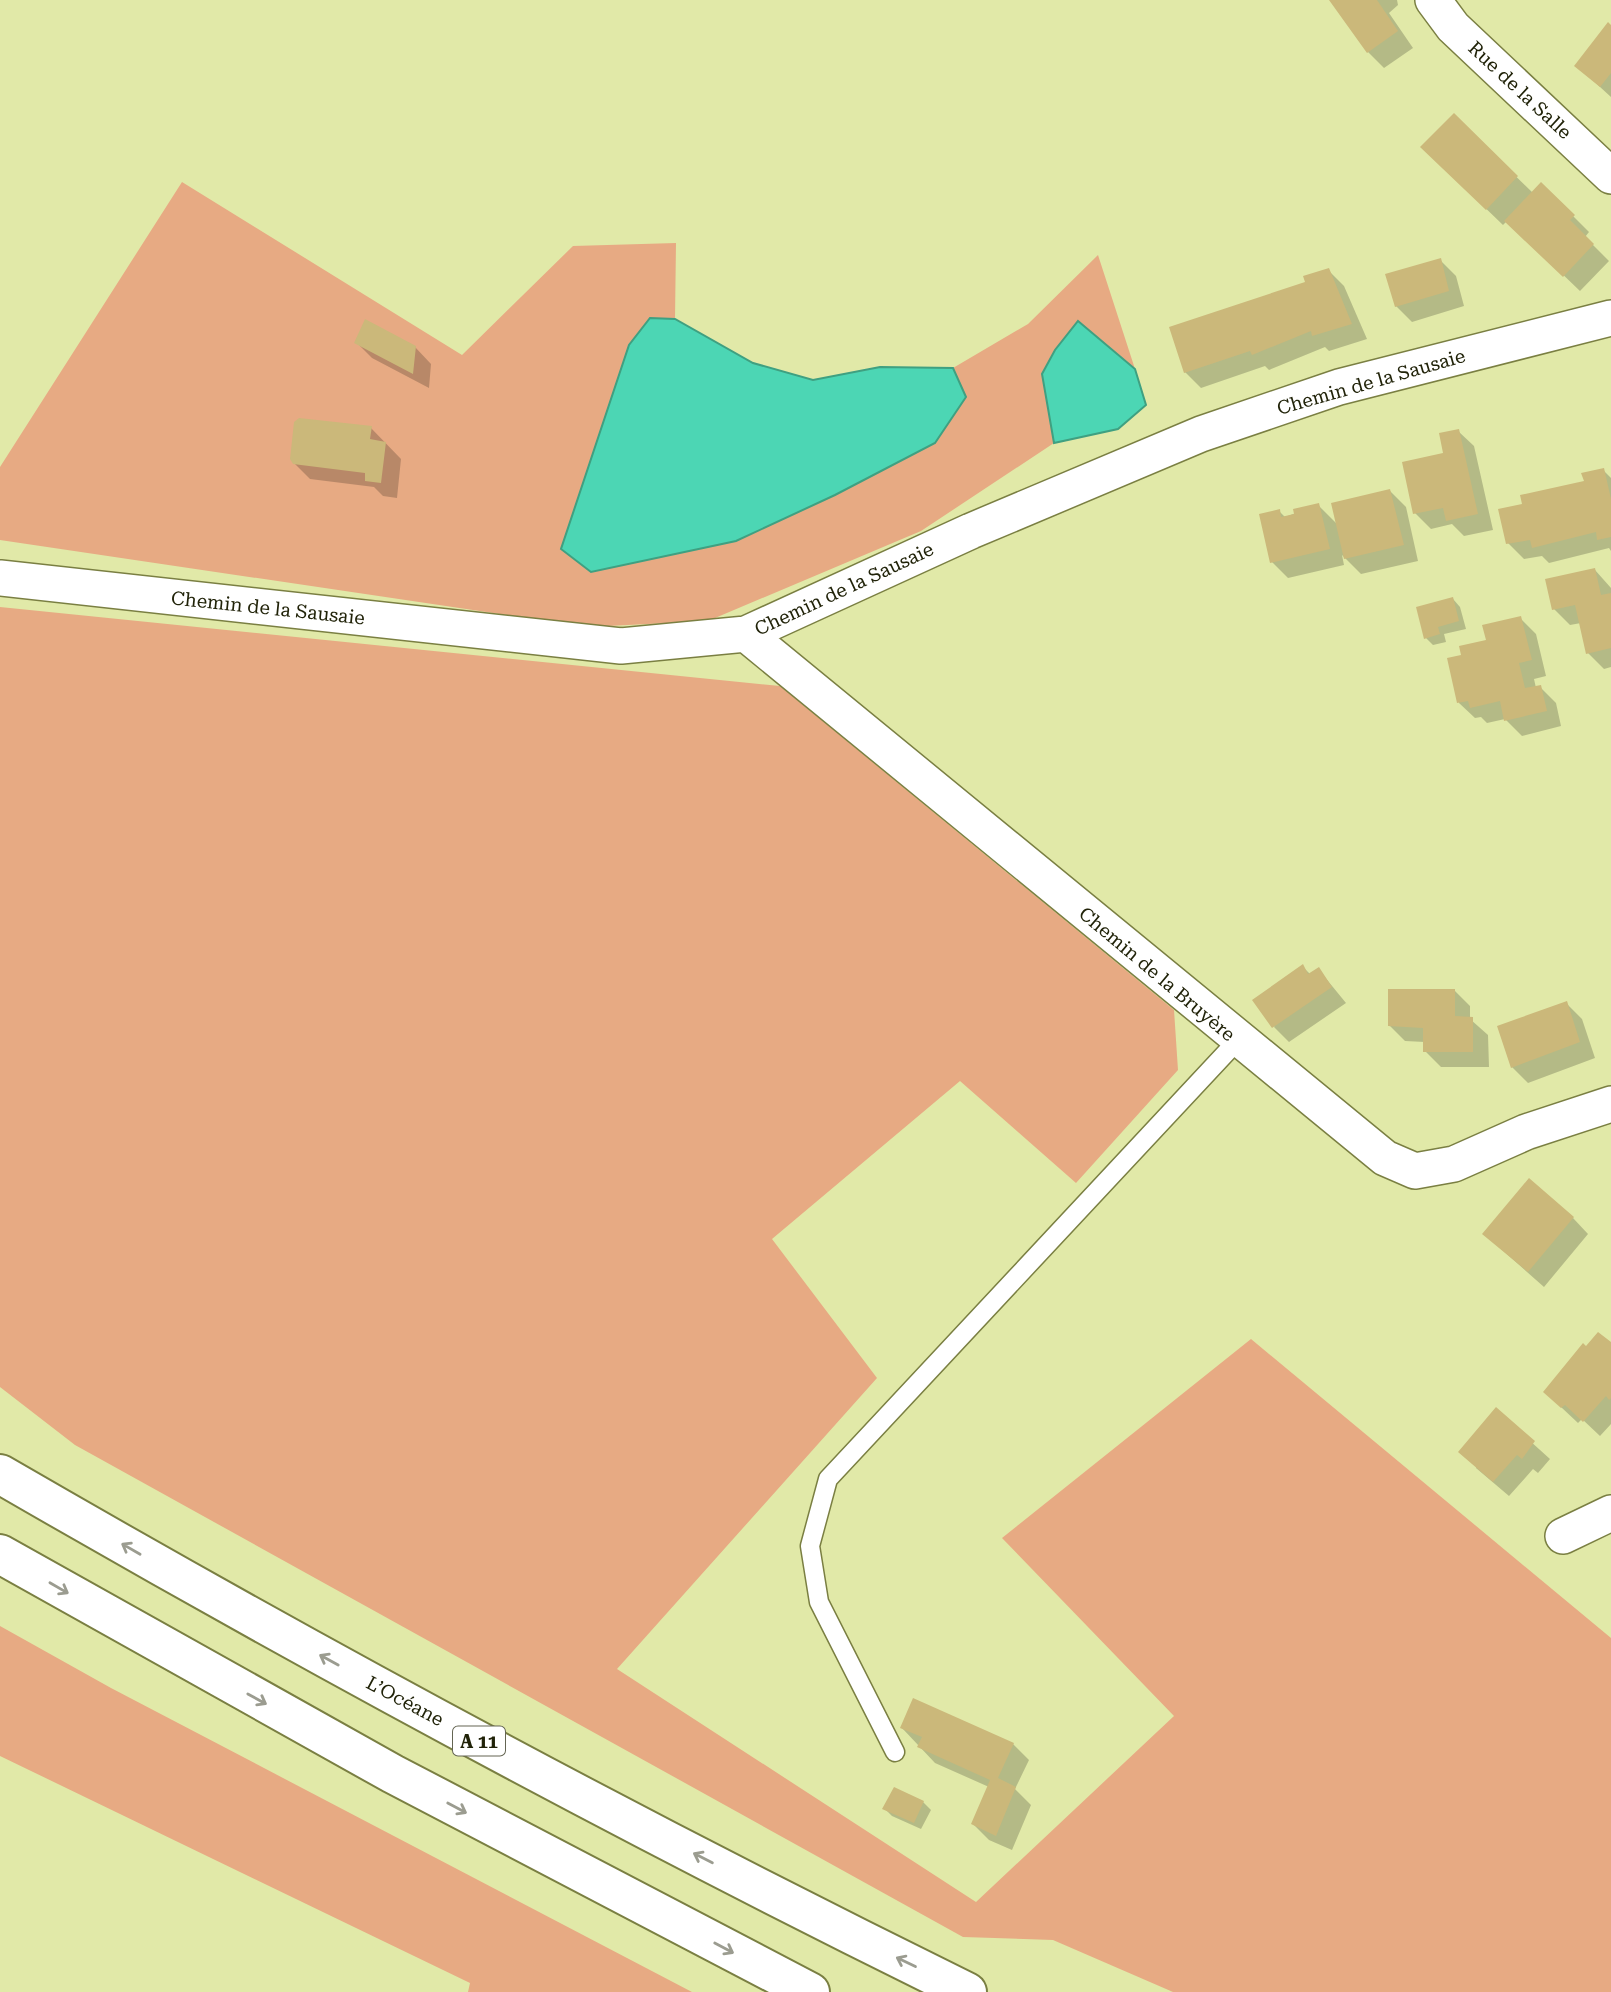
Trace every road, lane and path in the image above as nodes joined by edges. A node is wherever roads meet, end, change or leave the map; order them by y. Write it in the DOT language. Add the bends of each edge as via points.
graph roads {
  1 [pos="1433,0"];
  2 [pos="1611,176"];
  3 [pos="1611,318"];
  4 [pos="0,578"];
  5 [pos="746,634"];
  6 [pos="1238,1040"];
  7 [pos="1611,1104"];
  8 [pos="0,1474"];
  9 [pos="1611,1513"];
  10 [pos="1563,1536"];
  11 [pos="0,1554"];
  12 [pos="895,1752"];
  13 [pos="810,1992"];
  14 [pos="967,1992"];
  1 -- 2 [label="street, Rue de la Salle" via="1453,27"];
  3 -- 5 [label="street, Chemin de la Sausaie" via="1339,387 1201,434 971,531"];
  4 -- 5 [label="street, Chemin de la Sausaie" via="621,646"];
  5 -- 6 [label="street, Chemin de la Bruyère"];
  6 -- 7 [label="street, Chemin de la Bruyère" via="1385,1158 1415,1171 1454,1164 1525,1132"];
  6 -- 12 [label="lane" via="828,1479 810,1546 819,1602"];
  14 -- 8 [label="highway, L’Océane / A 11, one-way" via="384,1690"];
  9 -- 10 [label="street"];
  11 -- 13 [label="highway, one-way" via="393,1774"];
}
